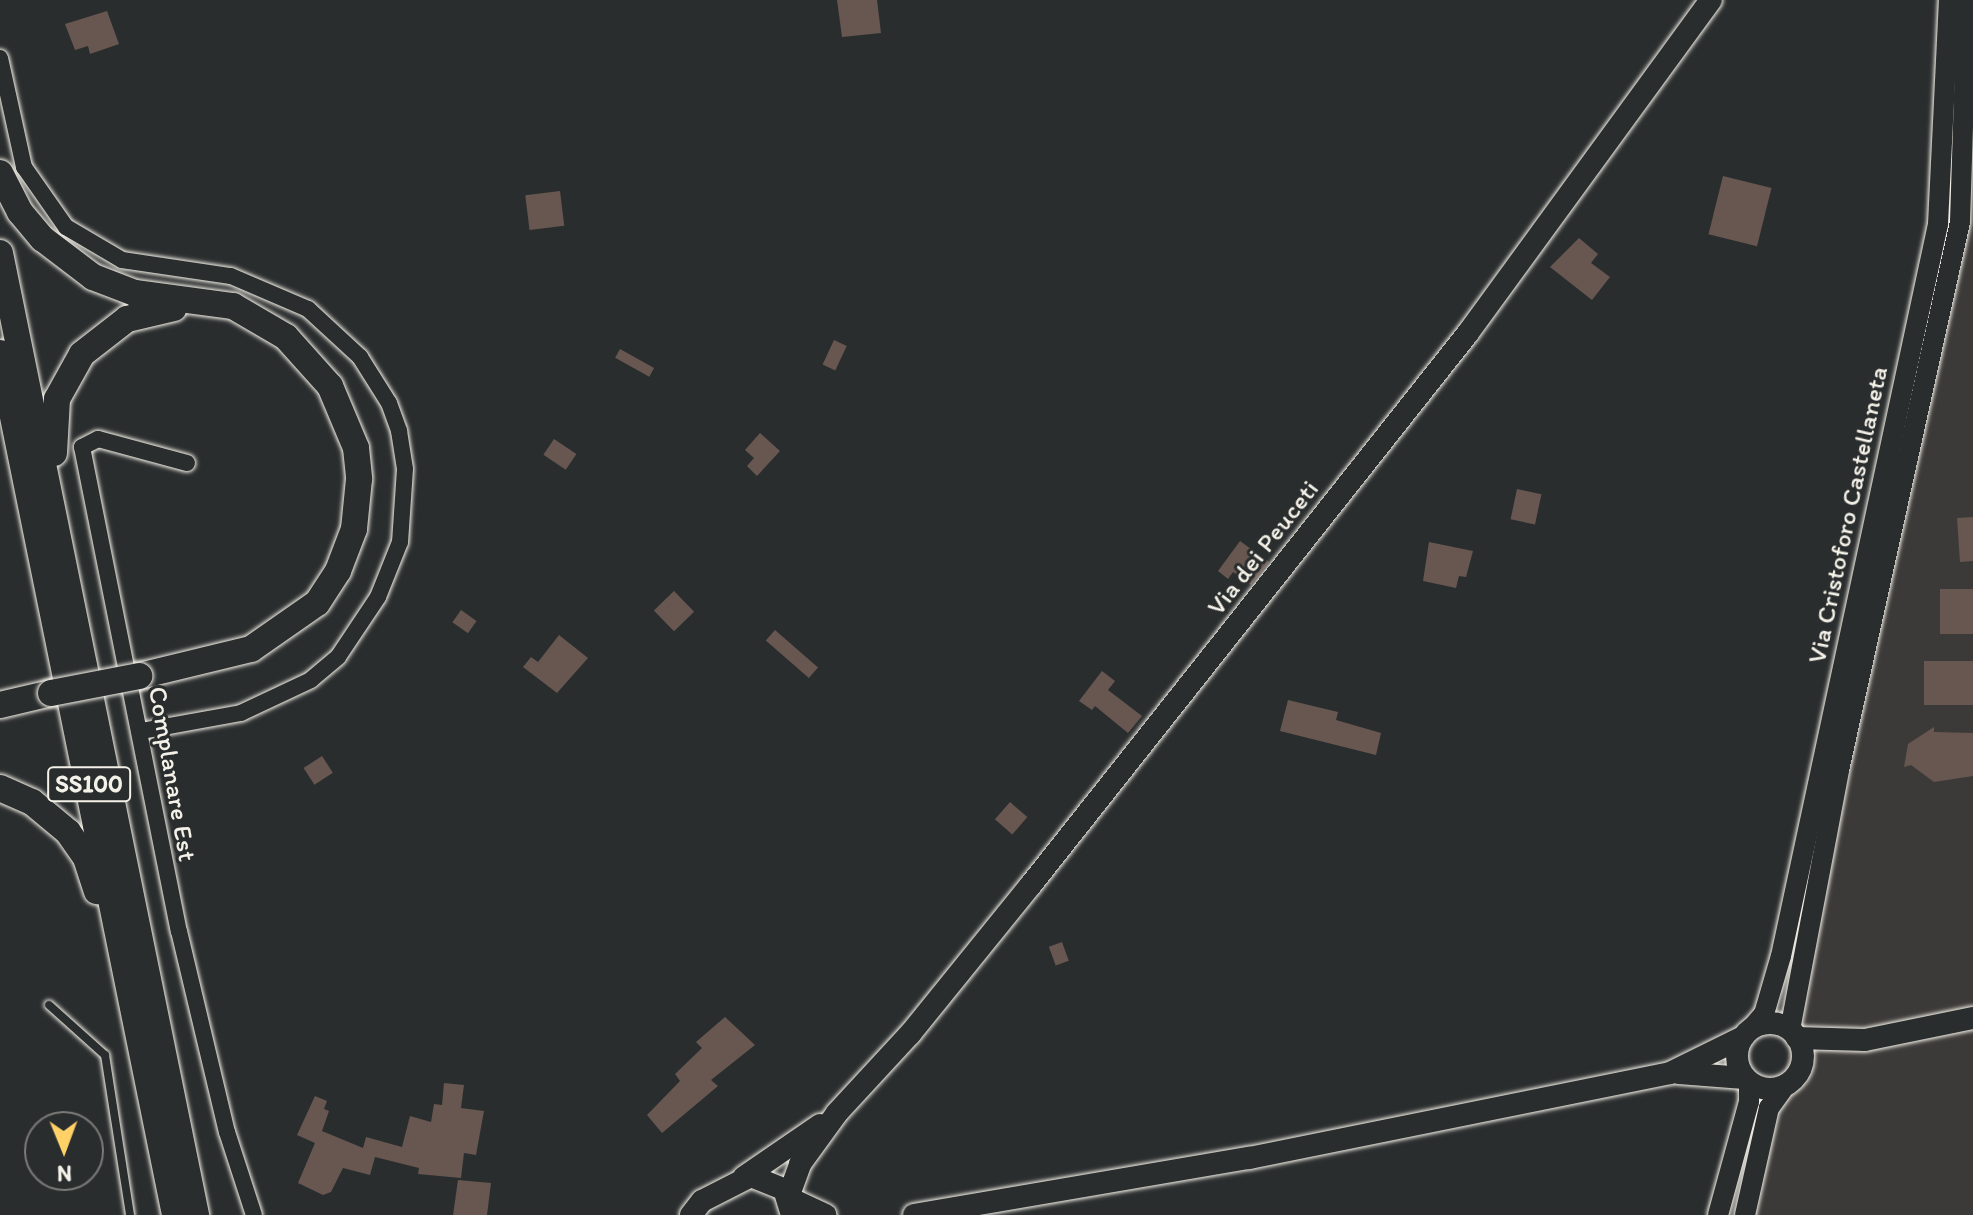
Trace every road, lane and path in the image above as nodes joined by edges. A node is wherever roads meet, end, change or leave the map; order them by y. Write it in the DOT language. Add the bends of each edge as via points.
graph roads {
  1 [pos="1711,0"];
  2 [pos="1949,0"];
  3 [pos="1967,0"];
  4 [pos="0,58"];
  5 [pos="0,173"];
  6 [pos="1958,201"];
  7 [pos="1967,222"];
  8 [pos="1938,224"];
  9 [pos="0,253"];
  10 [pos="249,314"];
  11 [pos="0,353"];
  12 [pos="187,463"];
  13 [pos="0,705"];
  14 [pos="141,731"];
  15 [pos="0,788"];
  16 [pos="120,843"];
  17 [pos="49,1005"];
  18 [pos="1973,1018"];
  19 [pos="1746,1034"];
  20 [pos="1794,1034"];
  21 [pos="1865,1040"];
  22 [pos="1670,1073"];
  23 [pos="1793,1077"];
  24 [pos="1746,1080"];
  25 [pos="837,1113"];
  26 [pos="744,1177"];
  27 [pos="791,1203"];
  28 [pos="697,1208"];
  29 [pos="952,1212"];
  30 [pos="130,1215"];
  31 [pos="173,1215"];
  32 [pos="196,1215"];
  33 [pos="254,1215"];
  34 [pos="675,1215"];
  35 [pos="826,1215"];
  36 [pos="914,1215"];
  37 [pos="1718,1215"];
  38 [pos="1745,1215"];
  1 -- 25 [label="main road, Via dei Peuceti" via="1477,321 1306,540 920,1022"];
  2 -- 6 [label="street, Via Cristoforo Castellaneta"];
  3 -- 6 [label="street, Via Cristoforo Castellaneta"];
  4 -- 14 [label="street" via="24,167 66,227 122,260 231,276 308,309 360,357 389,403 399,431 405,469 400,542 378,597 338,657 311,680 241,713"];
  5 -- 10 [label="highway, SS100" via="20,212 43,239 93,277 135,293 218,302"];
  6 -- 7 [label="street, Via Cristoforo Castellaneta"];
  6 -- 8 [label="street, Via Cristoforo Castellaneta"];
  7 -- 8 [label="street"];
  7 -- 20 [label="street, Via Cristoforo Castellaneta" via="1839,770"];
  8 -- 19 [label="street, Via Cristoforo Castellaneta" via="1781,956 1764,1014"];
  9 -- 16 [label="highway, SS100"];
  10 -- 13 [label="highway, SS100, bridge" via="303,352 343,410 358,463 354,529 338,571 317,603 275,636 223,658"];
  10 -- 16 [label="highway, SS100" via="185,307 140,313 110,329 82,354 57,399 53,446 112,730"];
  11 -- 31 [label="highway, SS100"];
  12 -- 14 [label="street, Complanare Est" via="98,439 82,447"];
  14 -- 33 [label="street, Complanare Est" via="179,931 227,1132"];
  15 -- 31 [label="highway, SS100" via="43,810 86,858 152,1166"];
  16 -- 32 [label="highway, SS100"];
  17 -- 30 [label="lane" via="105,1055"];
  18 -- 21 [label="main road"];
  19 -- 20 [label="main road" via="1770,1023"];
  19 -- 22 [label="main road"];
  19 -- 24 [label="main road" via="1736,1058"];
  20 -- 21 [label="main road"];
  20 -- 23 [label="main road"];
  21 -- 23 [label="main road"];
  22 -- 24 [label="main road"];
  22 -- 29 [label="main road"];
  23 -- 24 [label="main road" via="1764,1089"];
  23 -- 38 [label="street" via="1769,1108"];
  24 -- 37 [label="street" via="1746,1114"];
  25 -- 26 [label="main road, Via dei Peuceti"];
  25 -- 27 [label="main road, Via dei Peuceti" via="800,1164"];
  26 -- 27 [label="main road" via="766,1179"];
  26 -- 28 [label="main road, Via dei Peuceti"];
  27 -- 35 [label="main road"];
  28 -- 34 [label="main road, Via dei Peuceti"];
  29 -- 36 [label="main road"];
}
